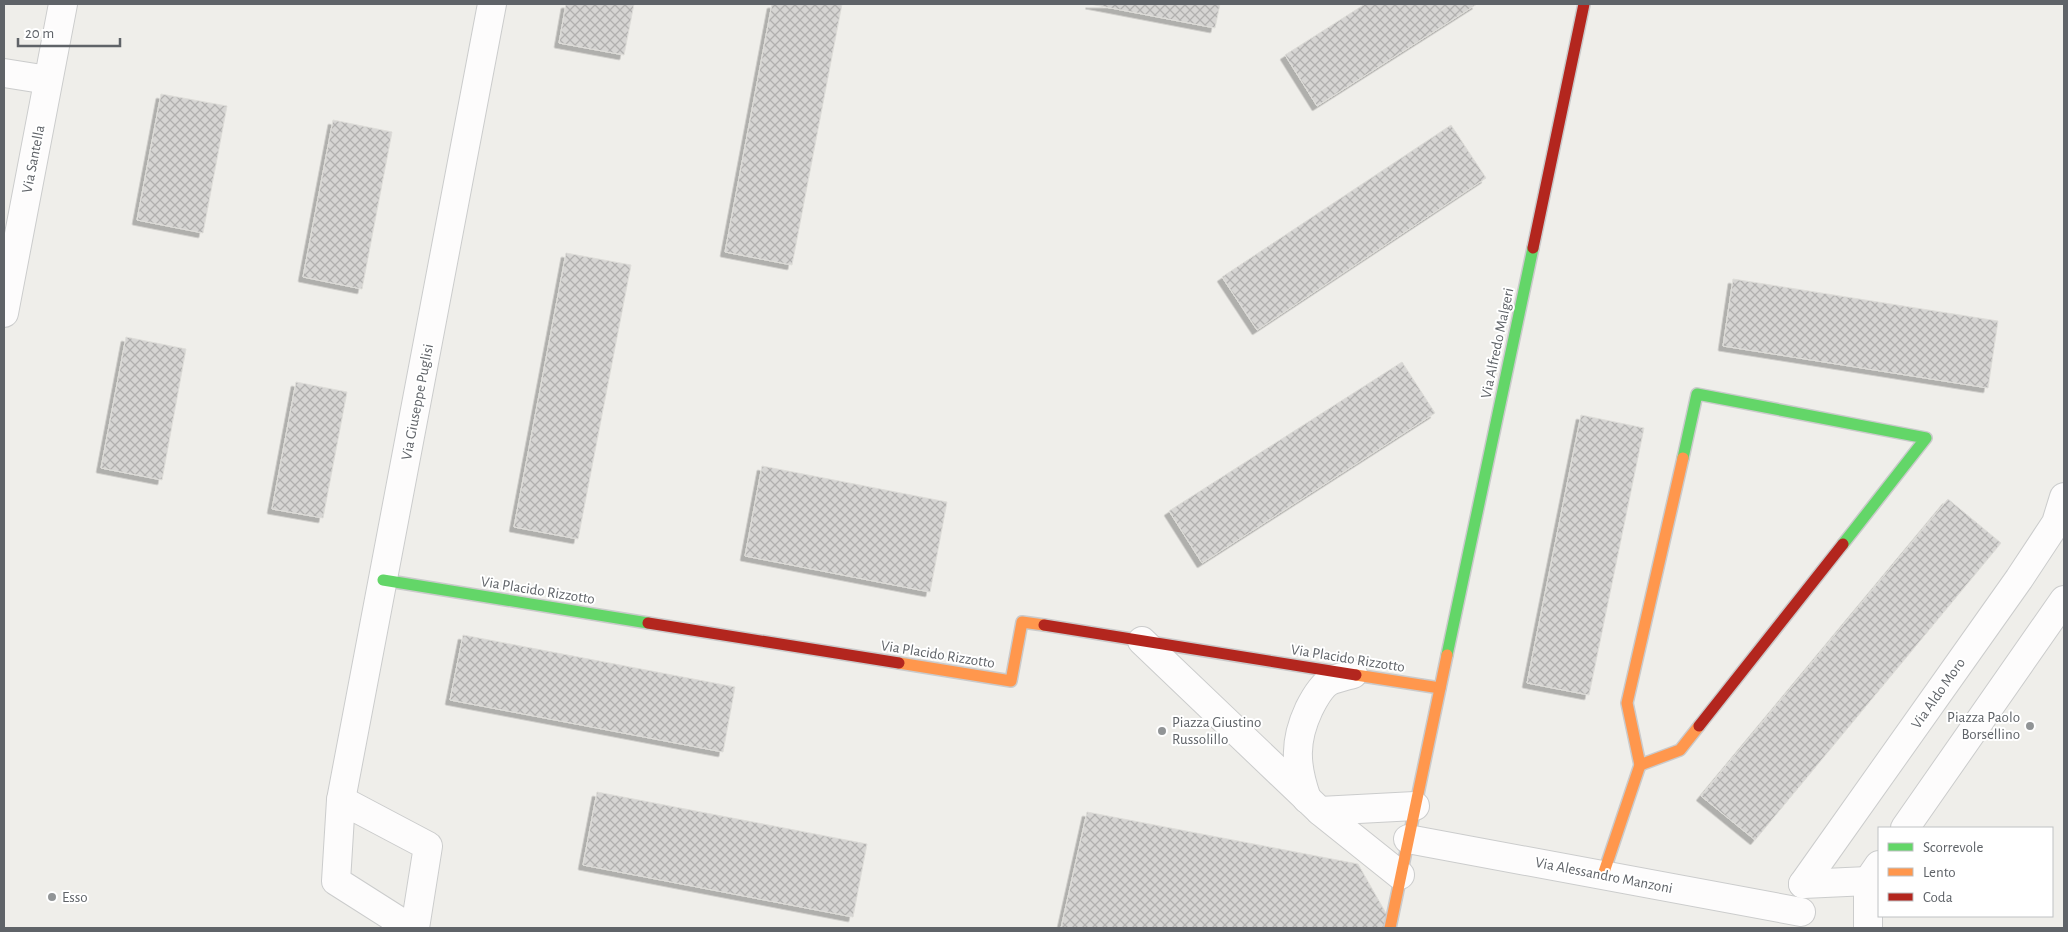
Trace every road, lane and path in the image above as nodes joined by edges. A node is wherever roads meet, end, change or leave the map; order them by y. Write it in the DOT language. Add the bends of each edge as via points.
graph roads {
  1 [pos="63,4"];
  2 [pos="492,4"];
  3 [pos="1584,4"];
  4 [pos="4,73"];
  5 [pos="48,80"];
  6 [pos="4,313"];
  7 [pos="2064,496"];
  8 [pos="383,580"];
  9 [pos="2064,600"];
  10 [pos="1142,641"];
  11 [pos="1353,674"];
  12 [pos="1440,688"];
  13 [pos="1640,765"];
  14 [pos="341,800"];
  15 [pos="1314,805"];
  16 [pos="1415,806"];
  17 [pos="1906,827"];
  18 [pos="1408,838"];
  19 [pos="1874,873"];
  20 [pos="1400,875"];
  21 [pos="1603,875"];
  22 [pos="1803,884"];
  23 [pos="1800,920"];
  24 [pos="1390,925"];
  25 [pos="410,928"];
  26 [pos="415,928"];
  27 [pos="1868,928"];
  1 -- 5 [label="street, Via Santella"];
  2 -- 8 [label="street, Via Giuseppe Puglisi"];
  3 -- 12 [label="street, Via Alfredo Malgeri"];
  4 -- 5 [label="street"];
  5 -- 6 [label="street, Via Santella"];
  7 -- 22 [label="street, Via Aldo Moro" via="2056,523 2019,579"];
  8 -- 10 [label="street, Via Placido Rizzotto" via="1012,681 1022,622"];
  8 -- 14 [label="street, Via Giuseppe Puglisi"];
  9 -- 17 [label="street"];
  10 -- 11 [label="street, Via Placido Rizzotto"];
  10 -- 15 [label="street"];
  11 -- 12 [label="street, Via Placido Rizzotto"];
  11 -- 15 [label="street" via="1330,682 1314,698 1301,725 1297,744 1300,778"];
  12 -- 16 [label="street"];
  13 -- 13 [label="street" via="1680,750 1926,438 1697,394 1627,704"];
  13 -- 21 [label="street"];
  14 -- 25 [label="street, Via Giuseppe Puglisi" via="336,881"];
  14 -- 26 [label="street" via="428,846"];
  15 -- 16 [label="street"];
  15 -- 20 [label="street"];
  16 -- 18 [label="street"];
  18 -- 20 [label="street"];
  18 -- 21 [label="street, Via Alessandro Manzoni"];
  19 -- 22 [label="street"];
  19 -- 27 [label="street"];
  20 -- 24 [label="street"];
  21 -- 23 [label="street, Via Alessandro Manzoni"];
  22 -- 23 [label="street"];
}
